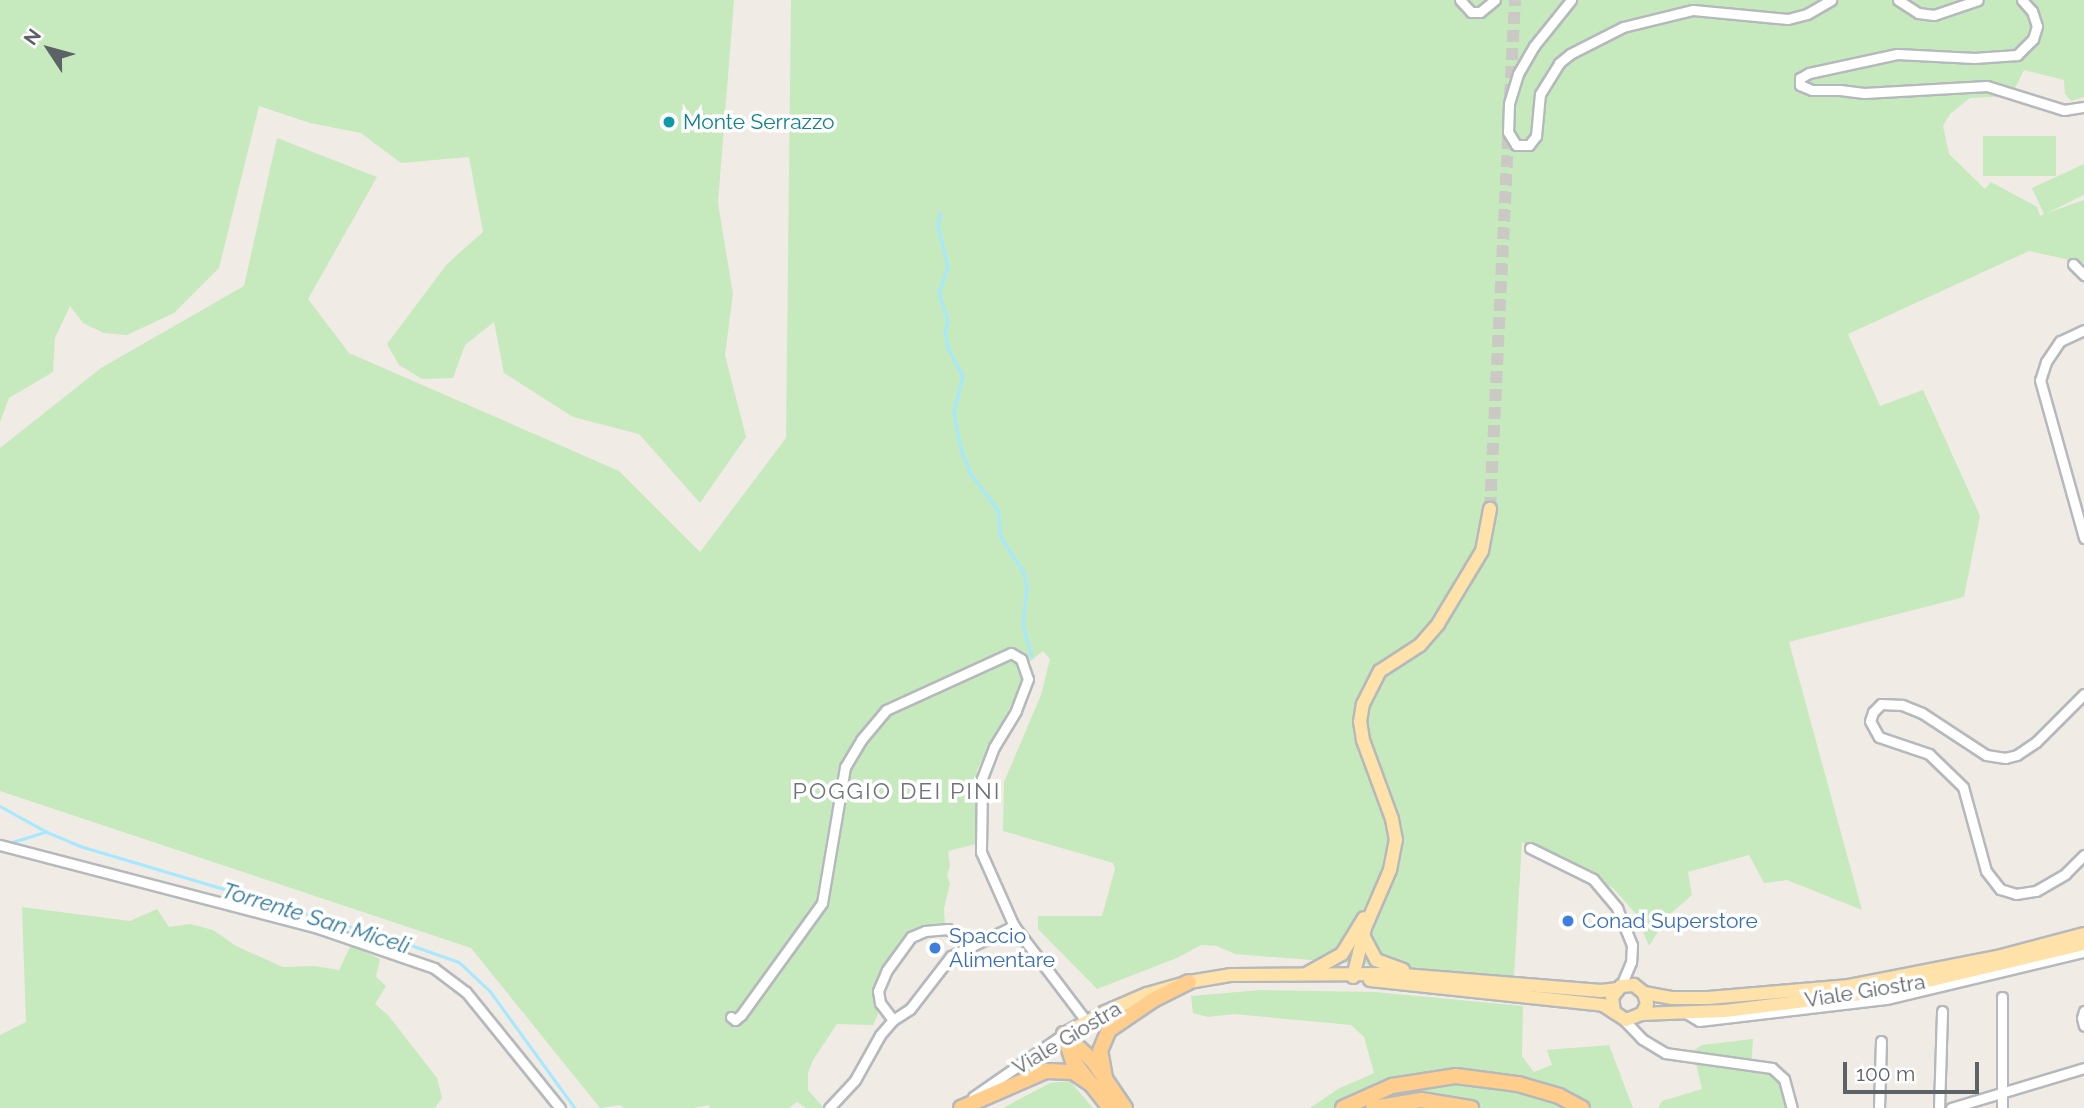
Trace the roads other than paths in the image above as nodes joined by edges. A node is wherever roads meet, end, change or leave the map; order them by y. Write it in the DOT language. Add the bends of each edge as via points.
graph roads {
  1 [pos="1460,0"];
  2 [pos="1495,0"];
  3 [pos="1571,0"];
  4 [pos="1830,0"];
  5 [pos="1898,0"];
  6 [pos="1978,0"];
  7 [pos="2022,0"];
  8 [pos="2084,107"];
  9 [pos="2073,264"];
  10 [pos="2084,275"];
  11 [pos="2084,330"];
  12 [pos="1490,509"];
  13 [pos="2084,538"];
  14 [pos="2084,694"];
  15 [pos="1,846"];
  16 [pos="1530,848"];
  17 [pos="2084,855"];
  18 [pos="1376,900"];
  19 [pos="1014,926"];
  20 [pos="2084,934"];
  21 [pos="1364,936"];
  22 [pos="1349,943"];
  23 [pos="2084,944"];
  24 [pos="970,946"];
  25 [pos="2084,952"];
  26 [pos="1631,962"];
  27 [pos="1303,975"];
  28 [pos="1353,977"];
  29 [pos="1441,979"];
  30 [pos="1189,982"];
  31 [pos="1620,988"];
  32 [pos="1642,990"];
  33 [pos="2002,997"];
  34 [pos="1682,1011"];
  35 [pos="1942,1011"];
  36 [pos="2084,1011"];
  37 [pos="1618,1015"];
  38 [pos="1641,1016"];
  39 [pos="731,1017"];
  40 [pos="894,1020"];
  41 [pos="1086,1021"];
  42 [pos="2084,1026"];
  43 [pos="1065,1034"];
  44 [pos="1642,1040"];
  45 [pos="1881,1041"];
  46 [pos="2084,1068"];
  47 [pos="1100,1082"];
  48 [pos="2002,1093"];
  49 [pos="560,1108"];
  50 [pos="829,1108"];
  51 [pos="959,1108"];
  52 [pos="1110,1108"];
  53 [pos="1125,1108"];
  54 [pos="1343,1108"];
  55 [pos="1373,1108"];
  56 [pos="1471,1108"];
  57 [pos="1582,1108"];
  58 [pos="1792,1108"];
  59 [pos="1879,1108"];
  60 [pos="1939,1108"];
  61 [pos="1951,1108"];
  62 [pos="2002,1108"];
  1 -- 2 [label="street" via="1471,12 1480,12"];
  3 -- 4 [label="street" via="1518,74 1509,104 1508,132 1516,145 1529,145 1536,136 1539,94 1559,63 1613,32 1693,10 1788,19"];
  5 -- 6 [label="street" via="1918,13 1934,15"];
  7 -- 8 [label="street" via="2037,26 2033,39 2017,55 1897,54 1809,73 1800,78 1800,85 1864,93 1987,86 2064,110"];
  9 -- 10 [label="street"];
  11 -- 13 [label="street" via="2060,341 2040,380"];
  12 -- 18 [label="main road" via="1482,551 1438,624 1420,645 1380,671 1363,704 1363,740 1396,840 1390,870"];
  14 -- 17 [label="street" via="2036,742 2005,758 1986,755 1902,705 1881,704 1870,721 1879,737 1929,754 1963,787 1986,871 2000,889 2016,894 2036,891"];
  15 -- 49 [label="street" via="349,937 434,968 466,992"];
  16 -- 26 [label="street" via="1593,878 1602,887 1628,931"];
  18 -- 21 [label="main road"];
  18 -- 22 [label="main road"];
  19 -- 24 [label="street"];
  19 -- 39 [label="street" via="981,852 982,779 1028,679 1021,659 1011,653 886,710 861,740 845,767 822,903 741,1015 735,1020"];
  19 -- 41 [label="street"];
  20 -- 32 [label="main road, Viale Giostra" via="1984,960 1849,986 1708,998 1673,998"];
  21 -- 28 [label="main road"];
  21 -- 29 [label="main road" via="1376,960"];
  22 -- 27 [label="main road" via="1335,960"];
  22 -- 28 [label="main road" via="1347,957"];
  23 -- 34 [label="main road, Viale Giostra" via="1885,991 1725,1011"];
  24 -- 40 [label="street" via="951,956 910,1009"];
  24 -- 40 [label="street" via="948,929 911,937 878,991 880,1003"];
  25 -- 34 [label="street" via="1886,999 1699,1021"];
  26 -- 31 [label="street"];
  26 -- 32 [label="street"];
  27 -- 28 [label="main road, Viale Giostra"];
  27 -- 30 [label="main road, Viale Giostra" via="1231,975"];
  28 -- 29 [label="main road, Viale Giostra" via="1391,974"];
  28 -- 37 [label="main road, Viale Giostra" via="1592,1004"];
  29 -- 31 [label="main road, Viale Giostra" via="1601,991"];
  30 -- 41 [label="main road, Viale Giostra" via="1125,1002"];
  30 -- 47 [label="highway" via="1109,1030 1100,1051"];
  31 -- 32 [label="main road"];
  31 -- 37 [label="main road" via="1612,997"];
  32 -- 38 [label="main road" via="1647,1004"];
  33 -- 48 [label="street"];
  34 -- 38 [label="main road, Viale Giostra"];
  35 -- 60 [label="street"];
  36 -- 42 [label="street"];
  37 -- 38 [label="main road"];
  37 -- 44 [label="street"];
  38 -- 44 [label="street"];
  40 -- 50 [label="street" via="873,1045 855,1080"];
  41 -- 43 [label="main road, Viale Giostra"];
  43 -- 47 [label="highway" via="1093,1061"];
  43 -- 51 [label="street, Viale Giostra"];
  44 -- 58 [label="street" via="1670,1054 1773,1068 1784,1079"];
  45 -- 59 [label="street"];
  46 -- 48 [label="street"];
  47 -- 51 [label="highway" via="1073,1072 1046,1071"];
  47 -- 52 [label="highway"];
  47 -- 53 [label="highway"];
  48 -- 61 [label="street"];
  48 -- 62 [label="street"];
  54 -- 57 [label="highway" via="1392,1086 1456,1076 1518,1084"];
  55 -- 56 [label="highway" via="1421,1100"];
}
